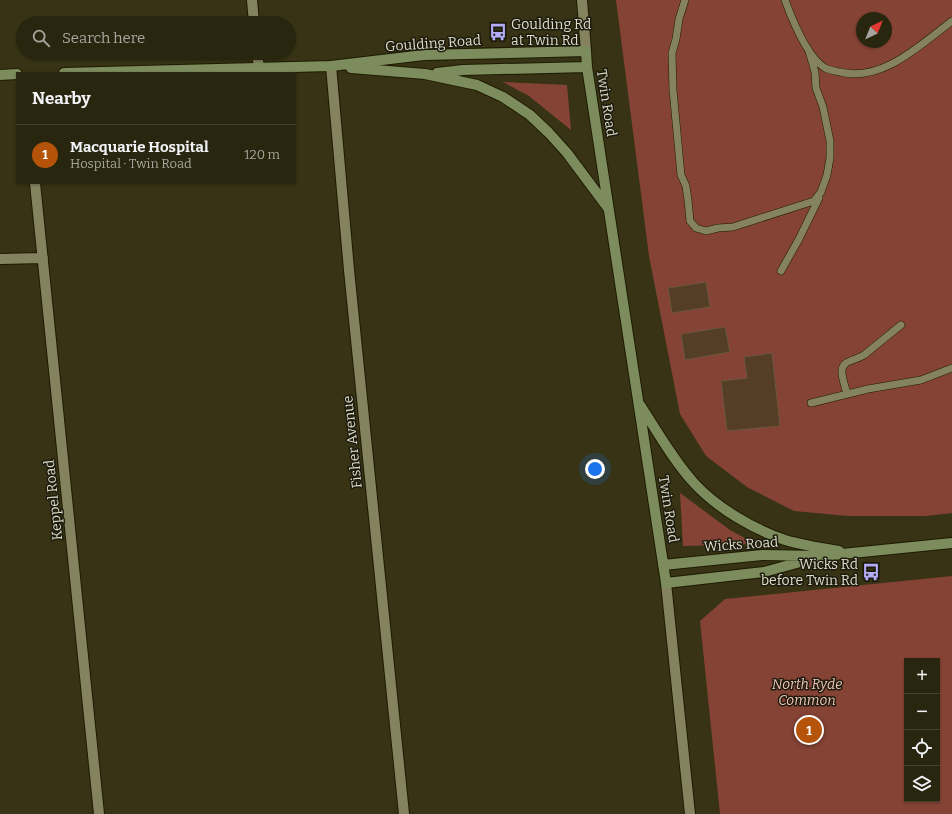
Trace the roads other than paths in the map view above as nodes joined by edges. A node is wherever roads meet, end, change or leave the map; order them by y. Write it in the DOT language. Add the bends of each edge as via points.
graph roads {
  1 [pos="252,0"];
  2 [pos="582,0"];
  3 [pos="685,0"];
  4 [pos="785,0"];
  5 [pos="253,16"];
  6 [pos="952,21"];
  7 [pos="586,51"];
  8 [pos="809,51"];
  9 [pos="258,60"];
  10 [pos="331,66"];
  11 [pos="587,67"];
  12 [pos="259,68"];
  13 [pos="103,72"];
  14 [pos="0,74"];
  15 [pos="16,74"];
  16 [pos="425,74"];
  17 [pos="530,115"];
  18 [pos="35,184"];
  19 [pos="821,192"];
  20 [pos="609,210"];
  21 [pos="43,258"];
  22 [pos="0,259"];
  23 [pos="781,271"];
  24 [pos="901,325"];
  25 [pos="952,368"];
  26 [pos="847,394"];
  27 [pos="638,402"];
  28 [pos="811,403"];
  29 [pos="952,543"];
  30 [pos="850,553"];
  31 [pos="822,556"];
  32 [pos="663,565"];
  33 [pos="666,582"];
  34 [pos="99,814"];
  35 [pos="404,814"];
  36 [pos="690,814"];
  1 -- 5 [label="street"];
  2 -- 7 [label="street, Twin Road"];
  3 -- 19 [label="lane" via="672,53 672,68 679,160 686,186 690,221 696,228 706,231 733,227 814,201"];
  4 -- 8 [label="lane"];
  6 -- 8 [label="lane" via="886,67 866,74 850,75 825,68"];
  7 -- 10 [label="main road, Goulding Road" via="424,55"];
  7 -- 11 [label="main road, Twin Road"];
  8 -- 19 [label="lane" via="830,141 830,158"];
  9 -- 12 [label="street"];
  10 -- 12 [label="main road, Goulding Road"];
  10 -- 16 [label="main road, Goulding Road"];
  10 -- 35 [label="street, Fisher Avenue"];
  11 -- 16 [label="main road" via="463,70"];
  11 -- 20 [label="main road, Twin Road"];
  12 -- 13 [label="main road, Goulding Road"];
  14 -- 15 [label="main road"];
  16 -- 17 [label="main road, Goulding Road" via="477,84"];
  17 -- 20 [label="main road, Twin Road" via="567,153"];
  18 -- 21 [label="street, Keppel Road"];
  19 -- 23 [label="lane"];
  20 -- 27 [label="main road, Twin Road"];
  21 -- 22 [label="street"];
  21 -- 34 [label="street, Keppel Road"];
  24 -- 26 [label="lane" via="864,355 844,364 841,373"];
  25 -- 26 [label="lane" via="920,380"];
  26 -- 28 [label="lane"];
  27 -- 30 [label="main road" via="675,459 711,500 771,535"];
  27 -- 32 [label="main road, Twin Road"];
  29 -- 30 [label="main road, Wicks Road"];
  30 -- 31 [label="main road, Wicks Road"];
  31 -- 32 [label="main road, Wicks Road" via="762,555"];
  31 -- 33 [label="main road, Wicks Road" via="764,572"];
  32 -- 33 [label="main road, Twin Road"];
  33 -- 36 [label="street, Twin Road"];
}
